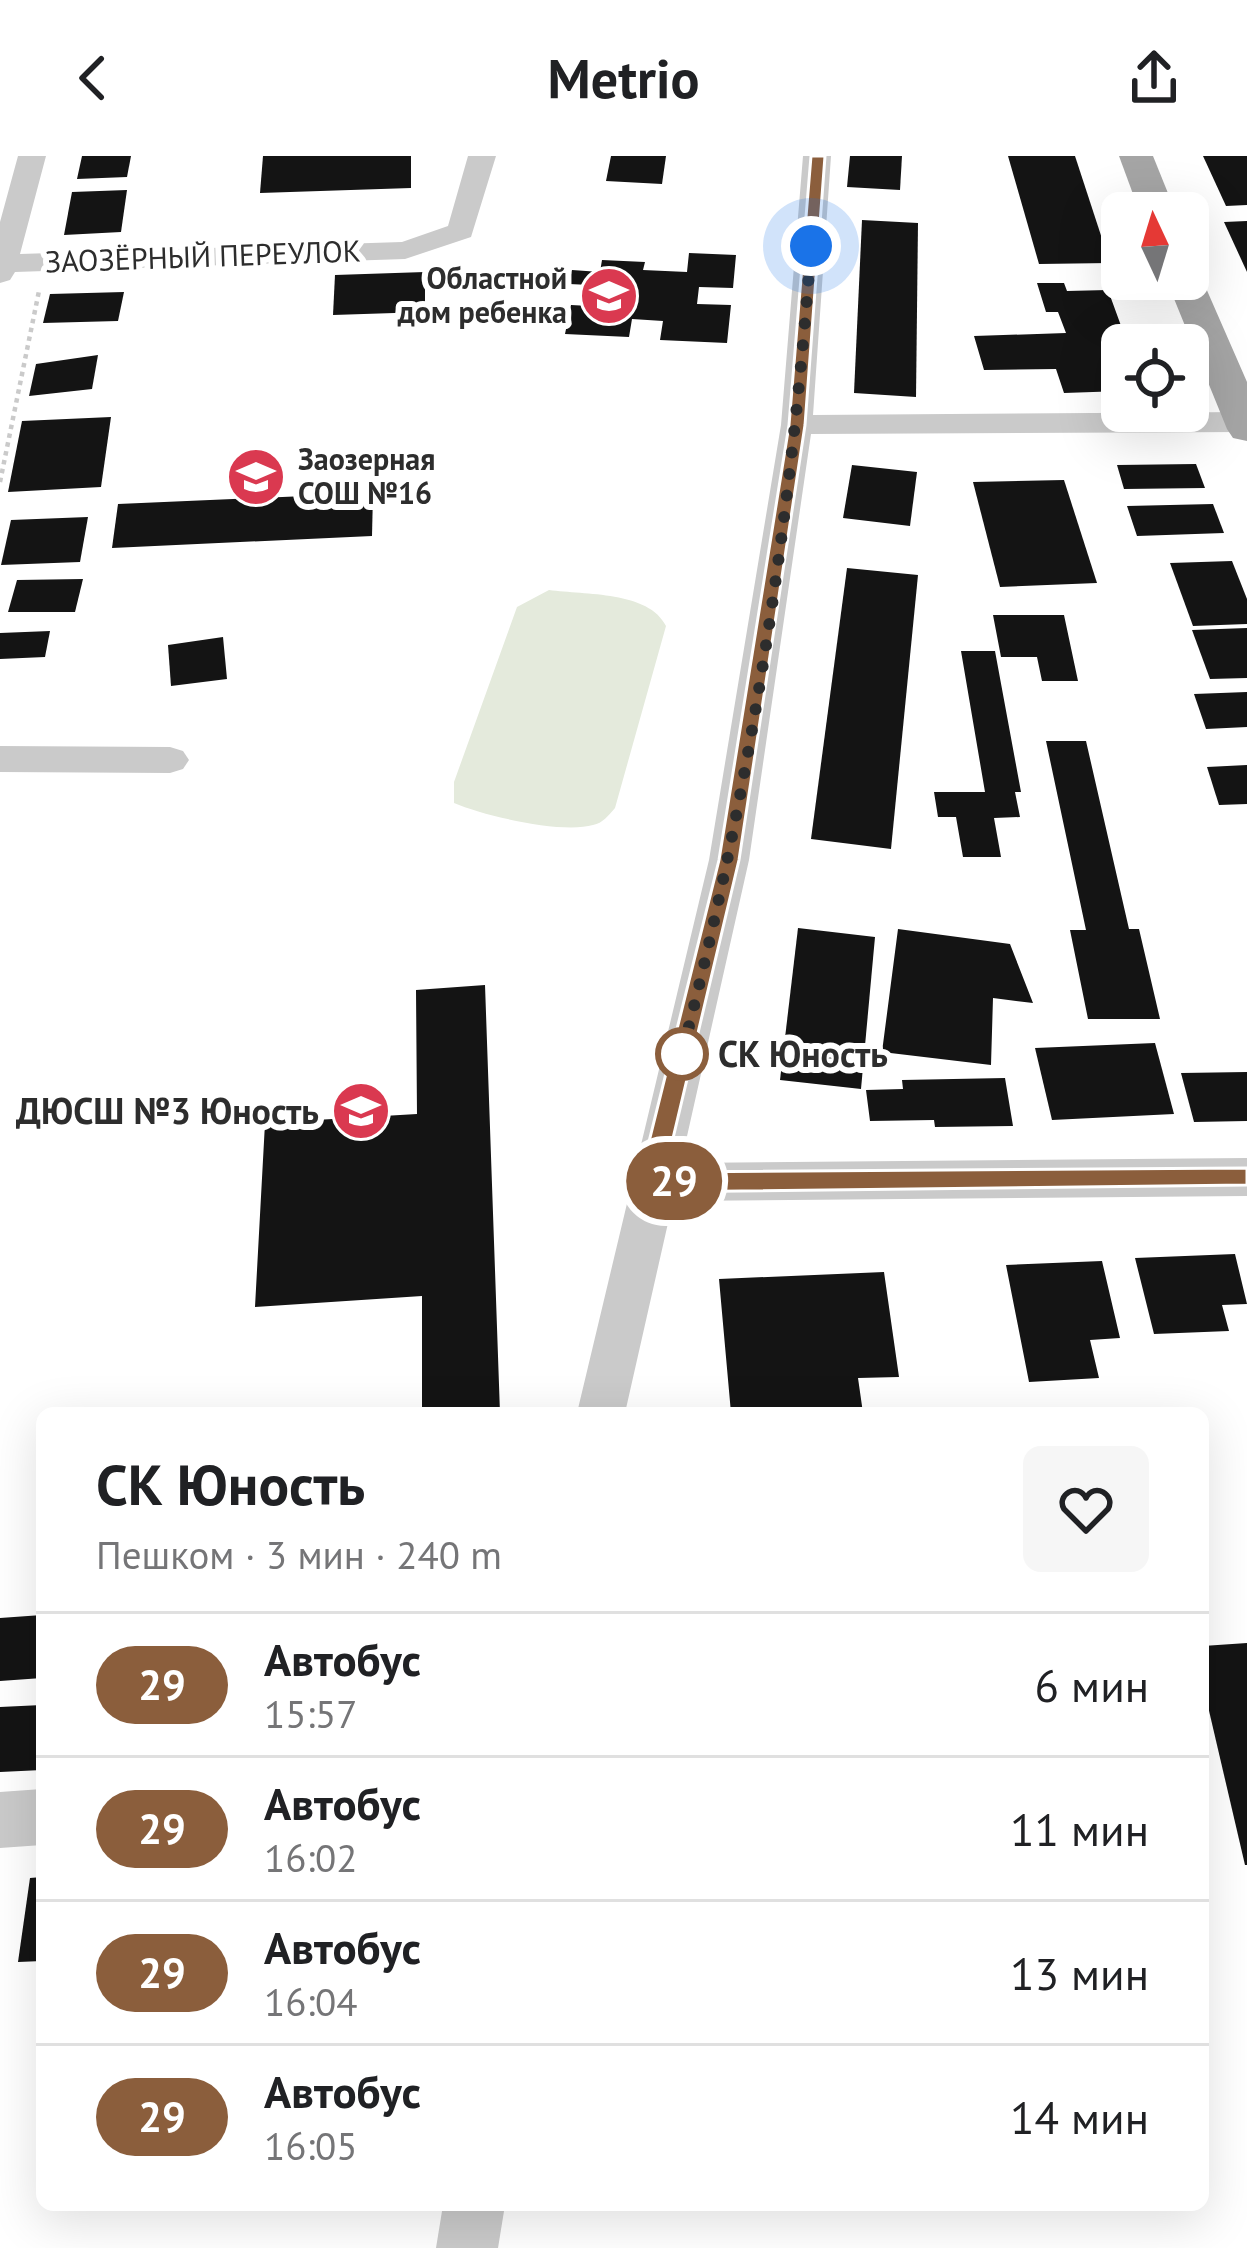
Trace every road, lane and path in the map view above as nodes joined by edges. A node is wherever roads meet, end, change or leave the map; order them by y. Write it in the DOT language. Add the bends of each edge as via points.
graph roads {
  1 [pos="32,156"];
  2 [pos="482,156"];
  3 [pos="818,156"];
  4 [pos="1136,156"];
  5 [pos="1150,192"];
  6 [pos="45,263"];
  7 [pos="1,267"];
  8 [pos="1193,300"];
  9 [pos="1246,424"];
  10 [pos="797,425"];
  11 [pos="0,482"];
  12 [pos="0,759"];
  13 [pos="170,760"];
  14 [pos="1247,1178"];
  15 [pos="651,1182"];
  16 [pos="602,1407"];
  17 [pos="36,1817"];
  18 [pos="0,1820"];
  19 [pos="473,2211"];
  20 [pos="467,2248"];
  1 -- 7 [label="street"];
  2 -- 6 [label="street, ЗАОЗЁРНЫЙ ПЕРЕУЛОК" via="461,231 405,250"];
  3 -- 10 [label="street"];
  4 -- 5 [label="main road"];
  6 -- 7 [label="street, ЗАОЗЁРНЫЙ ПЕРЕУЛОК"];
  6 -- 11 [label="path"];
  8 -- 9 [label="main road"];
  9 -- 10 [label="street"];
  10 -- 15 [label="street" via="729,860"];
  12 -- 13 [label="street"];
  14 -- 15 [label="street"];
  15 -- 16 [label="street"];
  17 -- 18 [label="street"];
  19 -- 20 [label="street"];
}
